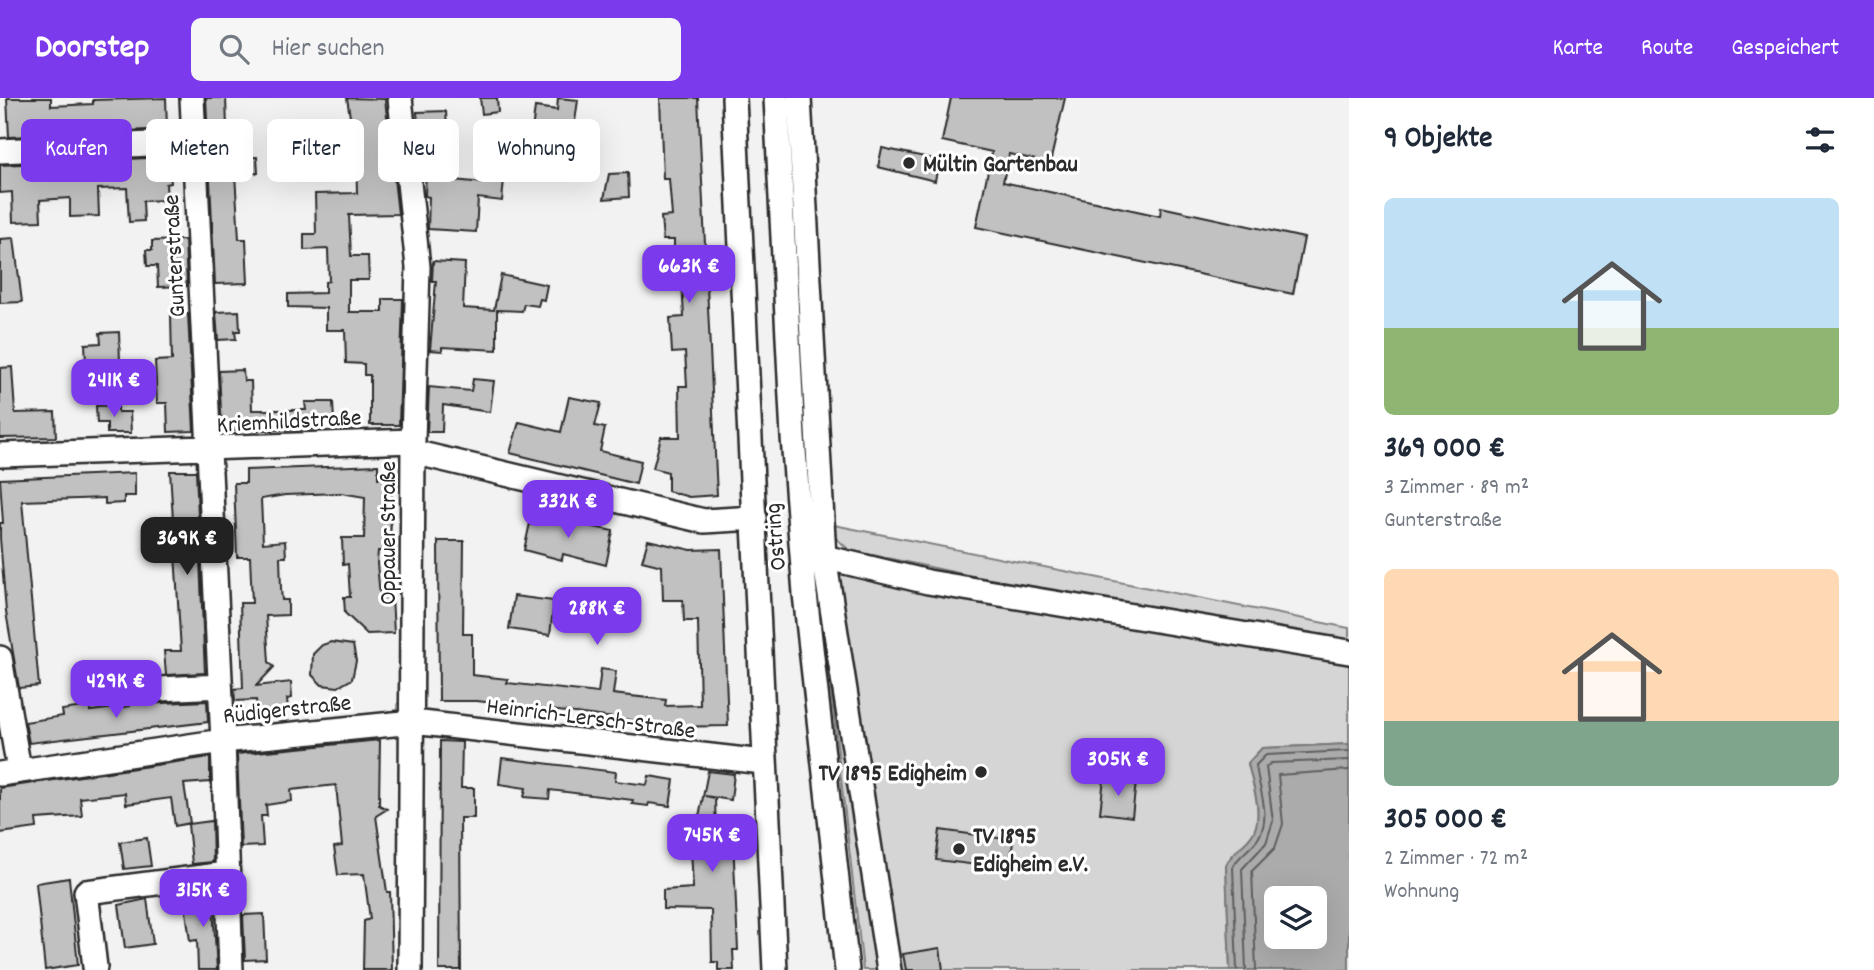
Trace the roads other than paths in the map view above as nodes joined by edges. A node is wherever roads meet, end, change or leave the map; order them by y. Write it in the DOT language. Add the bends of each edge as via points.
graph roads {
  1 [pos="192,98"];
  2 [pos="400,98"];
  3 [pos="734,98"];
  4 [pos="776,98"];
  5 [pos="799,98"];
  6 [pos="193,119"];
  7 [pos="146,144"];
  8 [pos="0,150"];
  9 [pos="196,182"];
  10 [pos="413,446"];
  11 [pos="209,450"];
  12 [pos="0,454"];
  13 [pos="755,518"];
  14 [pos="824,557"];
  15 [pos="1349,652"];
  16 [pos="0,658"];
  17 [pos="220,686"];
  18 [pos="140,690"];
  19 [pos="413,722"];
  20 [pos="223,741"];
  21 [pos="763,762"];
  22 [pos="10,772"];
  23 [pos="226,874"];
  24 [pos="95,967"];
  25 [pos="231,970"];
  26 [pos="410,970"];
  27 [pos="775,970"];
  28 [pos="848,970"];
  29 [pos="889,970"];
  1 -- 6 [label="street, Gunterstraße"];
  2 -- 10 [label="street, Oppauer Straße" via="418,267"];
  3 -- 13 [label="street, Ostring"];
  4 -- 28 [label="street, Ostring" via="805,594"];
  5 -- 14 [label="street"];
  7 -- 8 [label="street"];
  9 -- 11 [label="street, Gunterstraße"];
  10 -- 11 [label="street, Kriemhildstraße"];
  10 -- 13 [label="street, Kriemhildstraße" via="704,521"];
  10 -- 19 [label="street, Oppauer Straße"];
  11 -- 12 [label="street, Kriemhildstraße"];
  11 -- 17 [label="street, Gunterstraße"];
  13 -- 21 [label="street, Ostring"];
  14 -- 15 [label="street" via="928,582"];
  14 -- 29 [label="street"];
  16 -- 22 [label="street"];
  17 -- 18 [label="street"];
  17 -- 20 [label="street, Gunterstraße"];
  19 -- 20 [label="street, Rüdigerstraße"];
  19 -- 21 [label="street, Heinrich-Lersch-Straße"];
  19 -- 26 [label="street, Oppauer Straße"];
  20 -- 22 [label="street, Rüdigerstraße"];
  20 -- 23 [label="street, Gunterstraße"];
  21 -- 27 [label="street, Ostring"];
  23 -- 24 [label="street" via="86,892"];
  23 -- 25 [label="street, Gunterstraße"];
}
